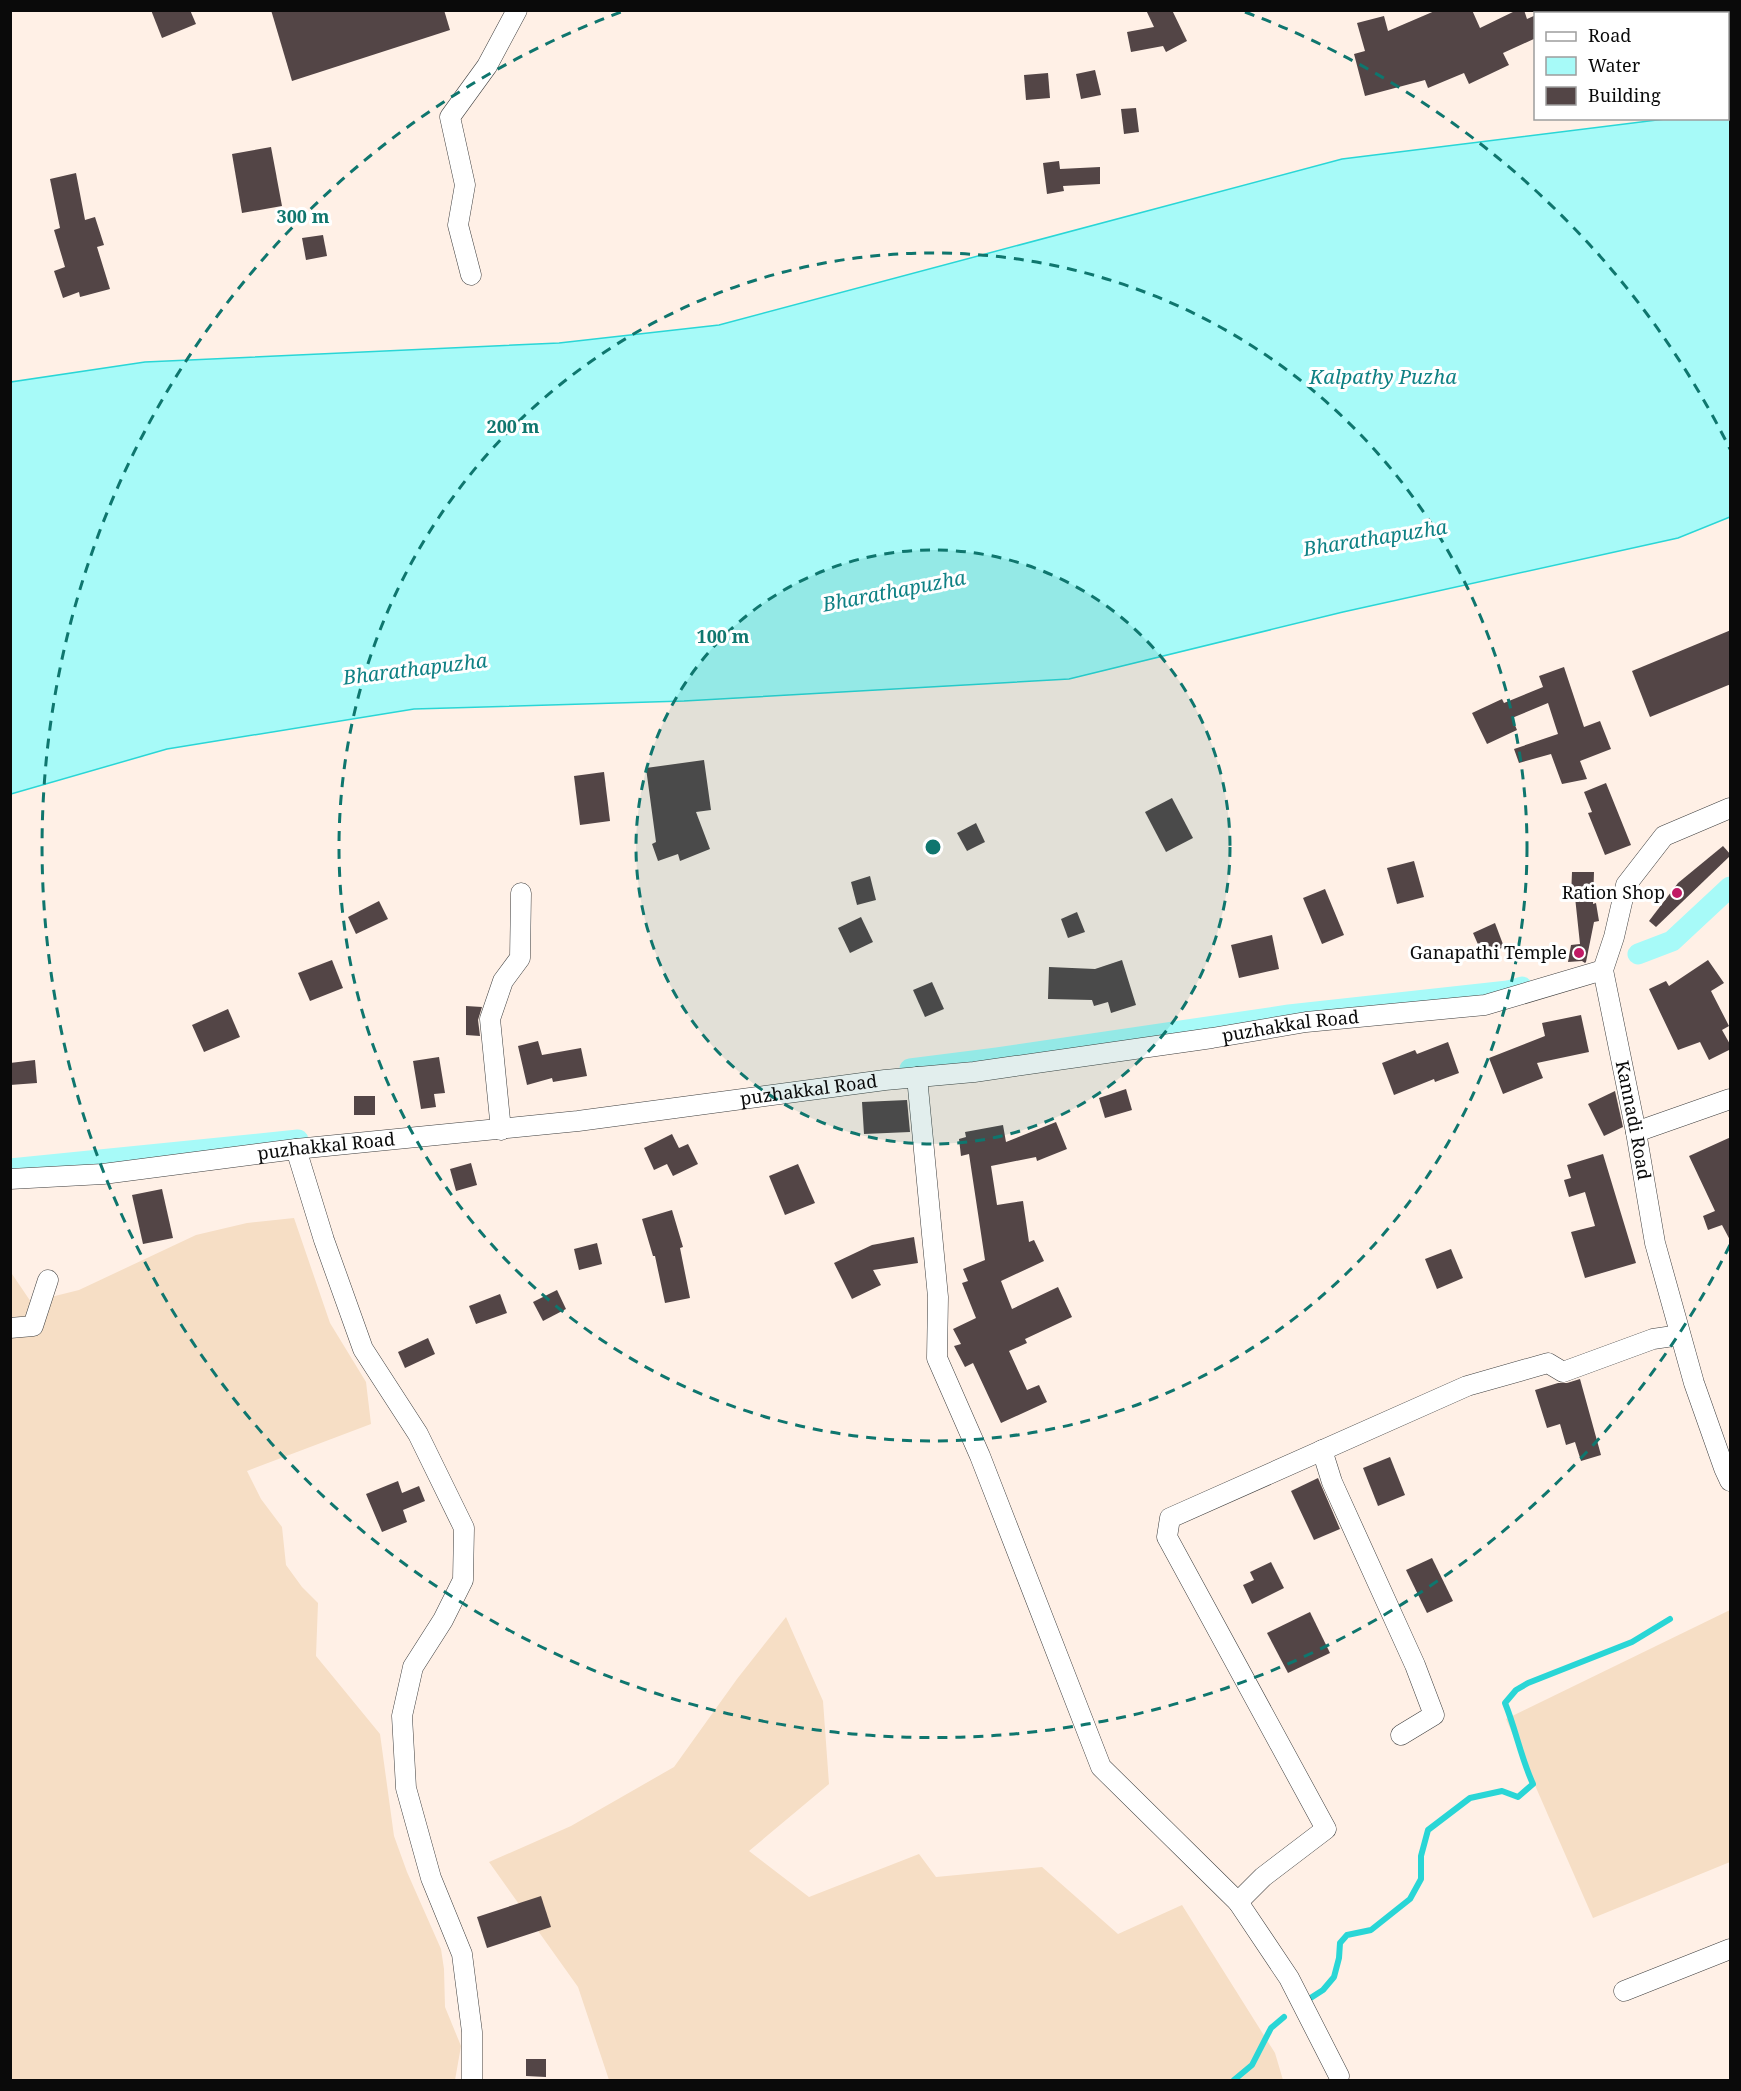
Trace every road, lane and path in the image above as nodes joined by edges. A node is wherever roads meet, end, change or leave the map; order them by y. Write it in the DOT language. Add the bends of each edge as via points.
graph roads {
  1 [pos="517,10"];
  2 [pos="471,275"];
  3 [pos="1731,808"];
  4 [pos="521,893"];
  5 [pos="1603,970"];
  6 [pos="917,1077"];
  7 [pos="1731,1099"];
  8 [pos="501,1129"];
  9 [pos="1636,1132"];
  10 [pos="296,1149"];
  11 [pos="10,1179"];
  12 [pos="48,1280"];
  13 [pos="10,1328"];
  14 [pos="1680,1335"];
  15 [pos="1322,1450"];
  16 [pos="1731,1481"];
  17 [pos="1401,1735"];
  18 [pos="1238,1902"];
  19 [pos="1731,1949"];
  20 [pos="1624,1991"];
  21 [pos="1339,2076"];
  22 [pos="472,2080"];
  1 -- 2 [label="street" via="487,66 450,117 465,185 458,225"];
  3 -- 5 [label="street, Kannadi Road" via="1664,836 1626,885"];
  4 -- 8 [label="street" via="520,958 503,981 490,1019"];
  5 -- 6 [label="street, puzhakkal Road" via="1485,1005 1306,1022 974,1072"];
  5 -- 9 [label="street, Kannadi Road"];
  6 -- 8 [label="street, puzhakkal Road"];
  6 -- 18 [label="street" via="938,1297 937,1358 980,1456 1101,1767"];
  7 -- 9 [label="street"];
  8 -- 10 [label="street, puzhakkal Road"];
  9 -- 14 [label="street, Kannadi Road" via="1655,1243"];
  10 -- 11 [label="street, puzhakkal Road" via="103,1174"];
  10 -- 22 [label="street" via="363,1349 418,1434 464,1528 463,1580 413,1667 402,1716 406,1788 431,1878 462,1954 472,2032"];
  12 -- 13 [label="street" via="33,1326"];
  14 -- 15 [label="street" via="1653,1339 1563,1372 1548,1363 1467,1386"];
  14 -- 16 [label="street, Kannadi Road"];
  15 -- 17 [label="street" via="1332,1482 1434,1715"];
  15 -- 18 [label="street" via="1170,1518 1168,1527 1167,1537 1326,1829 1263,1877"];
  18 -- 21 [label="street" via="1289,1978"];
  19 -- 20 [label="street"];
}
